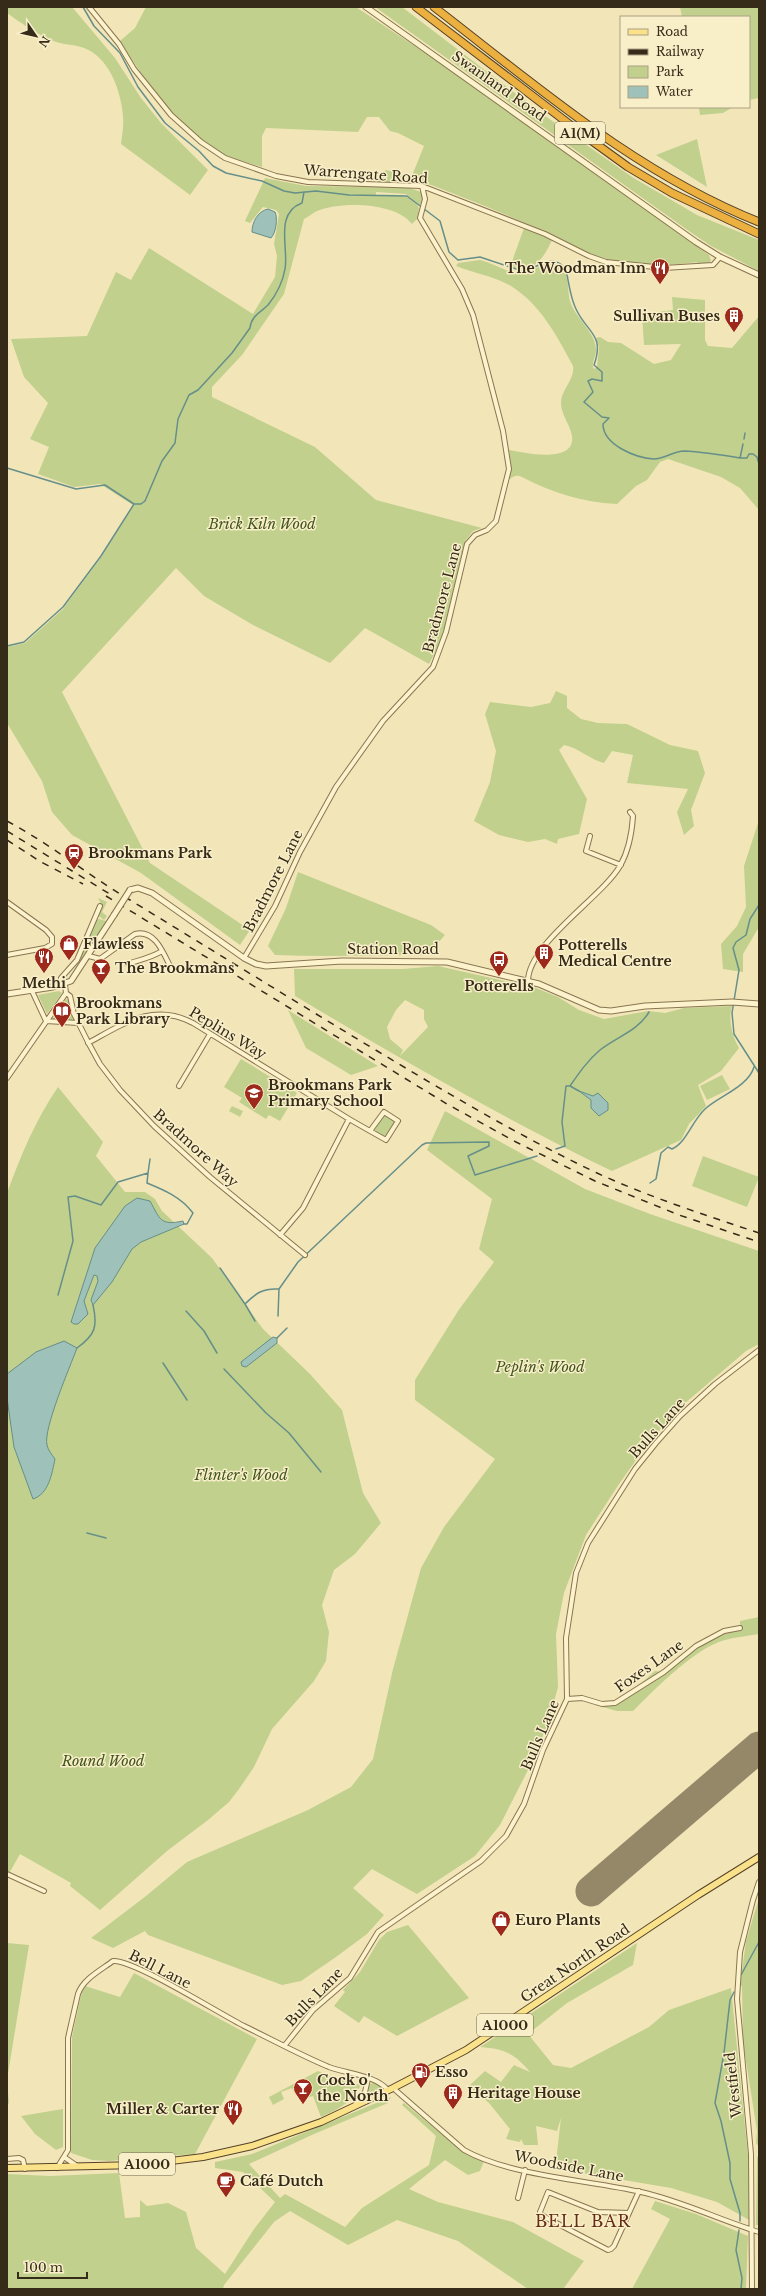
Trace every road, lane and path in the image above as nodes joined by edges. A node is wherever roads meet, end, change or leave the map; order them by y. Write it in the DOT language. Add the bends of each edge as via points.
graph roads {
  1 [pos="89,7"];
  2 [pos="366,7"];
  3 [pos="416,7"];
  4 [pos="434,7"];
  5 [pos="422,186"];
  6 [pos="436,190"];
  7 [pos="425,197"];
  8 [pos="759,222"];
  9 [pos="759,234"];
  10 [pos="720,257"];
  11 [pos="759,276"];
  12 [pos="630,812"];
  13 [pos="590,836"];
  14 [pos="621,865"];
  15 [pos="7,902"];
  16 [pos="100,906"];
  17 [pos="162,951"];
  18 [pos="7,955"];
  19 [pos="89,956"];
  20 [pos="244,958"];
  21 [pos="77,961"];
  22 [pos="127,964"];
  23 [pos="83,965"];
  24 [pos="172,970"];
  25 [pos="528,981"];
  26 [pos="63,985"];
  27 [pos="32,991"];
  28 [pos="66,993"];
  29 [pos="7,994"];
  30 [pos="759,1004"];
  31 [pos="46,1021"];
  32 [pos="78,1023"];
  33 [pos="210,1034"];
  34 [pos="88,1043"];
  35 [pos="7,1078"];
  36 [pos="179,1086"];
  37 [pos="349,1119"];
  38 [pos="370,1131"];
  39 [pos="280,1235"];
  40 [pos="305,1255"];
  41 [pos="759,1350"];
  42 [pos="740,1628"];
  43 [pos="567,1699"];
  44 [pos="759,1857"];
  45 [pos="8,1874"];
  46 [pos="759,1882"];
  47 [pos="44,1891"];
  48 [pos="285,2045"];
  49 [pos="368,2079"];
  50 [pos="391,2089"];
  51 [pos="353,2108"];
  52 [pos="64,2157"];
  53 [pos="7,2159"];
  54 [pos="80,2167"];
  55 [pos="7,2168"];
  56 [pos="57,2168"];
  57 [pos="25,2169"];
  58 [pos="525,2170"];
  59 [pos="639,2191"];
  60 [pos="518,2198"];
  61 [pos="629,2213"];
  62 [pos="752,2230"];
  63 [pos="759,2232"];
  64 [pos="752,2289"];
  1 -- 5 [label="street, Warrengate Road" via="171,115 216,153 276,176 295,180"];
  2 -- 10 [label="street, Swanland Road"];
  3 -- 9 [label="highway, A1(M)" via="581,134 628,166 672,193"];
  4 -- 8 [label="highway, A1(M)" via="623,150 682,187"];
  5 -- 6 [label="street, Warrengate Road"];
  5 -- 7 [label="street"];
  6 -- 7 [label="street"];
  6 -- 10 [label="street, Warrengate Road" via="606,262 652,268 691,268 713,265"];
  7 -- 20 [label="street, Bradmore Lane" via="421,208 421,222 462,289 473,315 501,424 508,469 498,514 492,526 475,535 467,544 446,632 433,667 383,721 340,782"];
  10 -- 11 [label="street, Swanland Road"];
  12 -- 14 [label="street" via="634,816 629,845"];
  13 -- 14 [label="street" via="586,851"];
  14 -- 25 [label="street" via="562,926 535,959 528,973"];
  15 -- 18 [label="street" via="50,933 52,944 45,948"];
  16 -- 21 [label="street"];
  17 -- 19 [label="street" via="151,935 142,932 135,934 100,959"];
  17 -- 22 [label="street" via="152,957 137,959"];
  17 -- 24 [label="street"];
  19 -- 20 [label="street, Station Road, bridge" via="130,890 138,888 152,893"];
  19 -- 23 [label="street, Station Road"];
  20 -- 25 [label="street, Station Road" via="266,966 342,961 447,962"];
  21 -- 23 [label="street"];
  21 -- 26 [label="street" via="61,978"];
  23 -- 26 [label="street, Station Road" via="74,978"];
  25 -- 30 [label="street, Station Road" via="599,1010 734,1002"];
  26 -- 27 [label="street"];
  26 -- 28 [label="street, Bradmore Way"];
  27 -- 29 [label="street"];
  27 -- 31 [label="street"];
  28 -- 31 [label="street"];
  28 -- 32 [label="street, Bradmore Way" via="70,996"];
  31 -- 32 [label="street"];
  31 -- 35 [label="street"];
  32 -- 34 [label="street, Bradmore Way"];
  33 -- 34 [label="street, Peplins Way" via="180,1017 153,1014 135,1018"];
  33 -- 36 [label="street"];
  33 -- 37 [label="street, Peplins Way"];
  34 -- 39 [label="street, Bradmore Way" via="110,1077 154,1126"];
  37 -- 38 [label="street, Peplins Way"];
  37 -- 39 [label="street" via="303,1208"];
  38 -- 38 [label="street, Peplins Way" via="386,1140 398,1121 384,1112"];
  39 -- 40 [label="street, Bradmore Way"];
  41 -- 43 [label="street, Bulls Lane" via="715,1384 680,1416 656,1443 635,1469 588,1543 576,1573 566,1630"];
  42 -- 43 [label="street, Foxes Lane" via="724,1631 696,1646 664,1672 615,1704 602,1704 582,1698"];
  43 -- 48 [label="street, Bulls Lane" via="543,1750 524,1804 498,1845 475,1865 378,1932 350,1978 313,2010"];
  44 -- 50 [label="main road, Great North Road / A1000" via="484,2039"];
  45 -- 47 [label="street"];
  46 -- 62 [label="street, Westfield" via="752,1900 740,1952 737,1999 752,2154"];
  48 -- 49 [label="street, Bell Lane" via="329,2067"];
  48 -- 52 [label="street, Bell Lane" via="243,2026 149,1974 123,1962 113,1961 87,1980 78,1994 68,2038 68,2150"];
  49 -- 50 [label="street, Bell Lane"];
  49 -- 51 [label="street" via="365,2092"];
  50 -- 51 [label="main road, Great North Road / A1000"];
  50 -- 58 [label="street, Woodside Lane" via="464,2150 488,2161"];
  51 -- 54 [label="main road, Great North Road / A1000" via="291,2134 222,2153 171,2162"];
  52 -- 54 [label="street"];
  52 -- 56 [label="street, Bell Lane"];
  53 -- 57 [label="street" via="23,2160"];
  54 -- 56 [label="main road, Great North Road / A1000"];
  55 -- 57 [label="main road, Great North Road / A1000"];
  56 -- 57 [label="main road, Great North Road / A1000"];
  58 -- 59 [label="street, Woodside Lane"];
  58 -- 60 [label="street"];
  59 -- 61 [label="street"];
  59 -- 62 [label="street, Woodside Lane" via="665,2197"];
  61 -- 61 [label="street" via="614,2246 608,2250 541,2215 540,2212 548,2192 598,2212"];
  62 -- 63 [label="street, Woodside Lane"];
  62 -- 64 [label="street, Westfield"];
}
